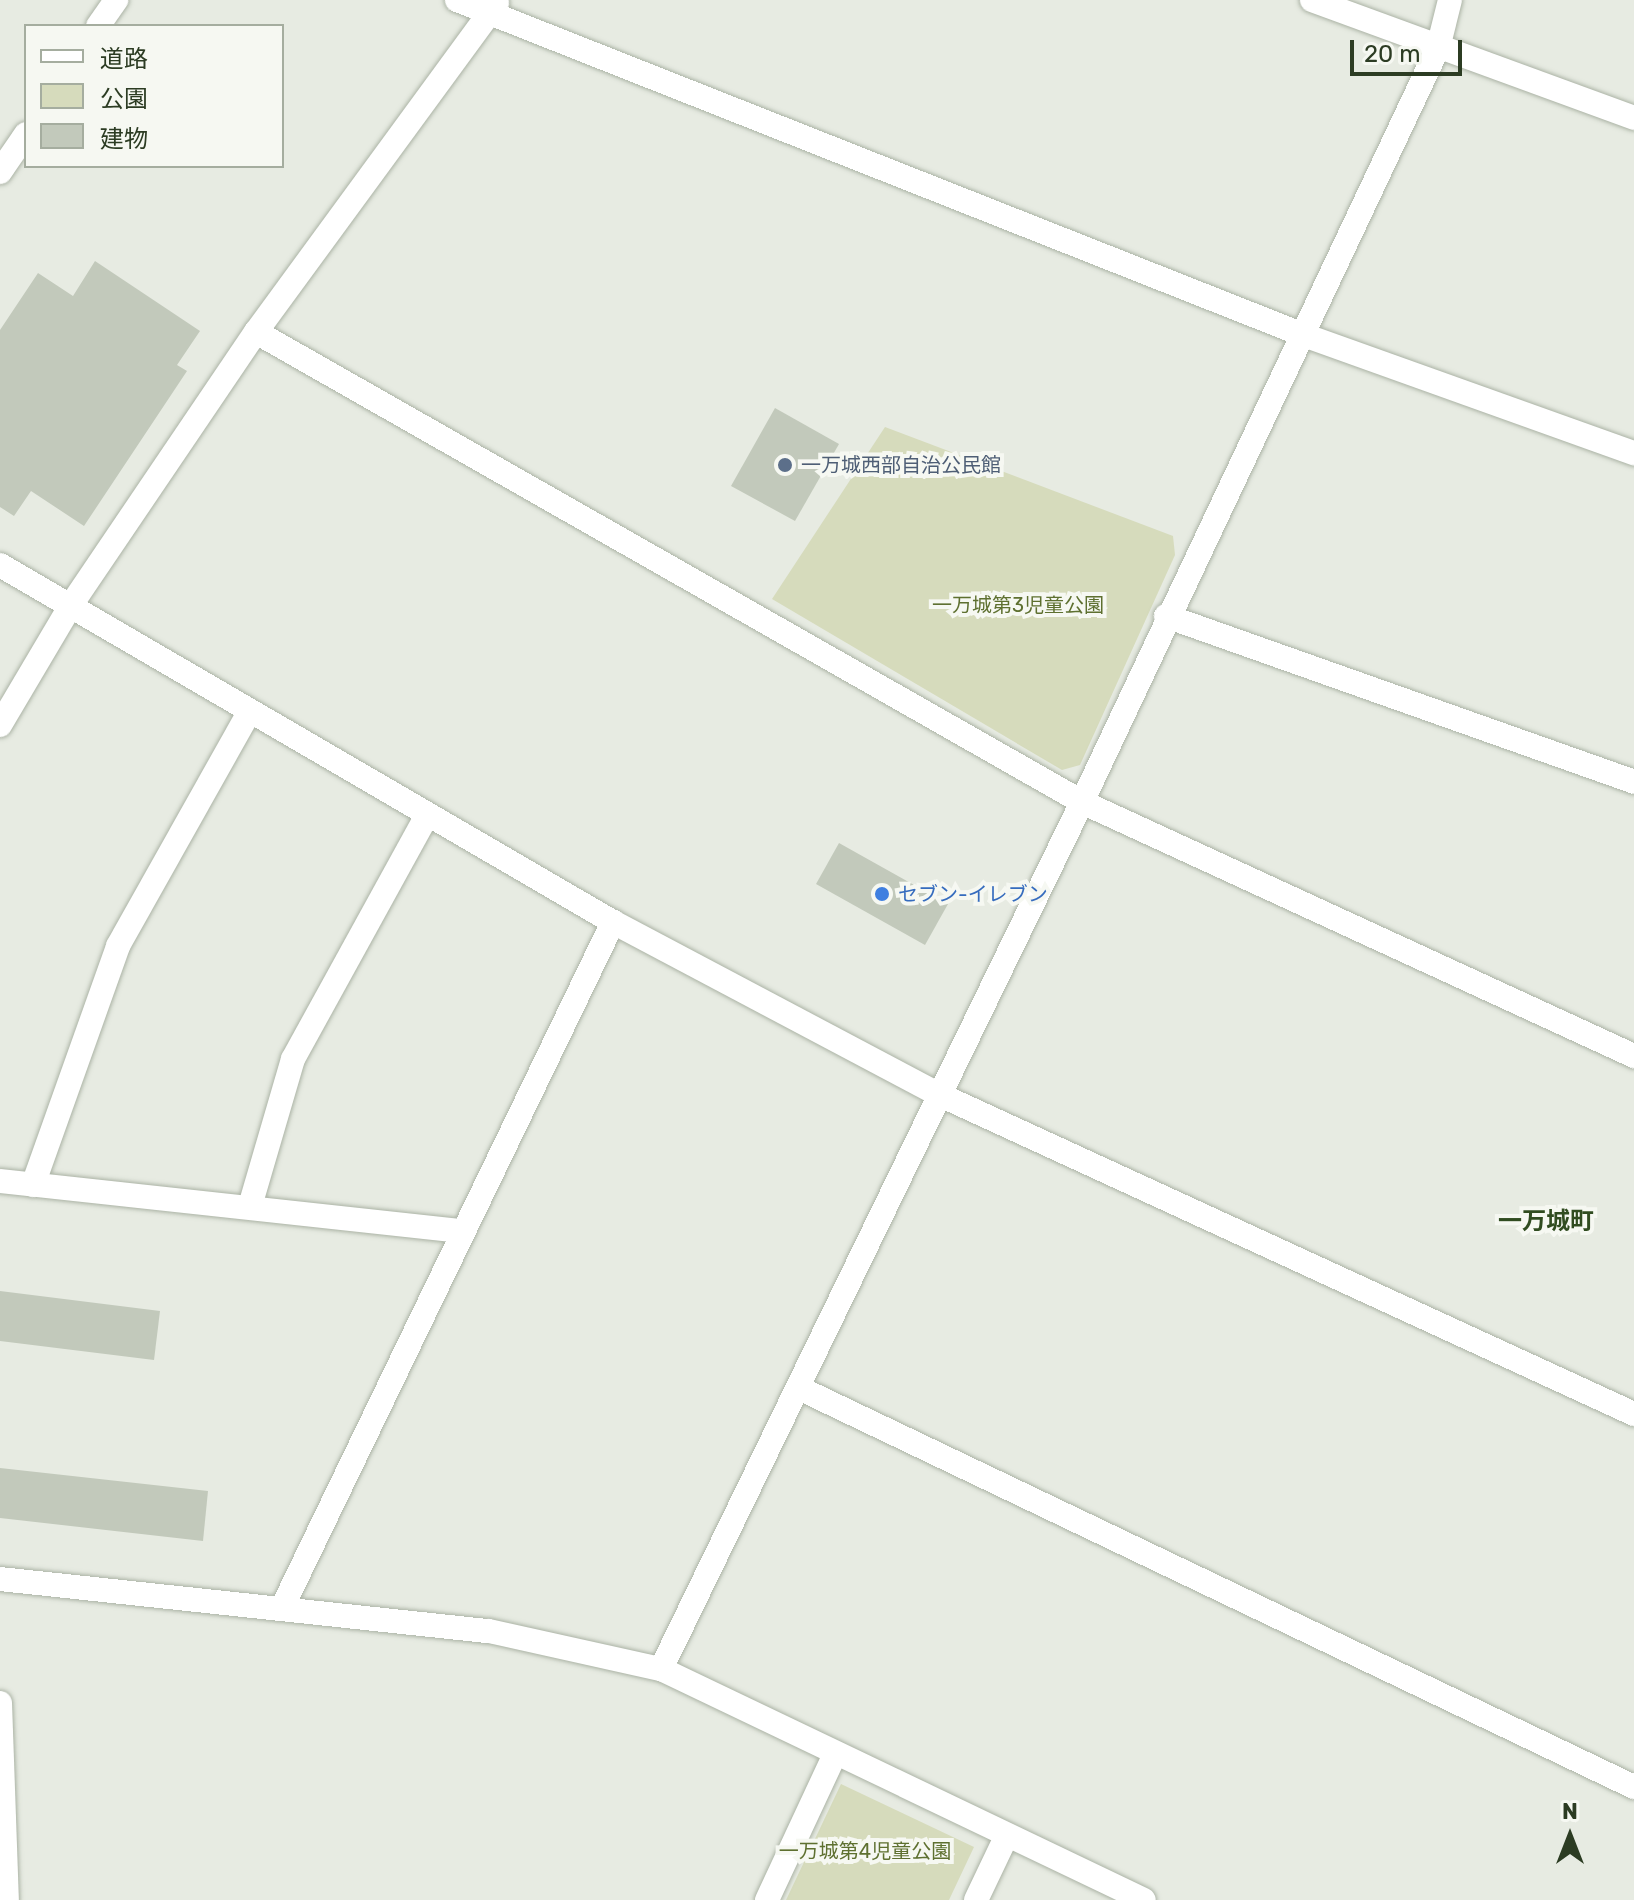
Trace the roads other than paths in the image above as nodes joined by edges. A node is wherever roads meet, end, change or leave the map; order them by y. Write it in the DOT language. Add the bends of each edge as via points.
graph roads {
  1 [pos="116,0"];
  2 [pos="457,0"];
  3 [pos="1312,0"];
  4 [pos="1450,0"];
  5 [pos="494,7"];
  6 [pos="99,24"];
  7 [pos="1438,48"];
  8 [pos="1634,118"];
  9 [pos="24,137"];
  10 [pos="0,172"];
  11 [pos="256,332"];
  12 [pos="1301,334"];
  13 [pos="1634,453"];
  14 [pos="0,565"];
  15 [pos="71,605"];
  16 [pos="1166,616"];
  17 [pos="249,713"];
  18 [pos="0,725"];
  19 [pos="1634,782"];
  20 [pos="1082,802"];
  21 [pos="427,815"];
  22 [pos="613,922"];
  23 [pos="1634,1056"];
  24 [pos="938,1094"];
  25 [pos="0,1181"];
  26 [pos="33,1185"];
  27 [pos="250,1206"];
  28 [pos="461,1231"];
  29 [pos="801,1389"];
  30 [pos="1634,1414"];
  31 [pos="0,1579"];
  32 [pos="282,1608"];
  33 [pos="661,1669"];
  34 [pos="0,1703"];
  35 [pos="834,1756"];
  36 [pos="1634,1787"];
  37 [pos="1007,1835"];
  38 [pos="7,1900"];
  39 [pos="767,1900"];
  40 [pos="976,1900"];
  41 [pos="1144,1900"];
  1 -- 6 [label="street"];
  2 -- 5 [label="street"];
  3 -- 7 [label="street"];
  4 -- 7 [label="street"];
  5 -- 11 [label="street"];
  5 -- 12 [label="street"];
  7 -- 8 [label="street"];
  7 -- 12 [label="street"];
  9 -- 10 [label="street"];
  11 -- 15 [label="street"];
  11 -- 20 [label="street"];
  12 -- 13 [label="street"];
  12 -- 16 [label="street"];
  14 -- 15 [label="street"];
  15 -- 17 [label="street"];
  15 -- 18 [label="street"];
  16 -- 19 [label="street"];
  16 -- 20 [label="street"];
  17 -- 21 [label="street"];
  17 -- 26 [label="street" via="118,946"];
  20 -- 23 [label="street"];
  20 -- 24 [label="street"];
  21 -- 22 [label="street"];
  21 -- 27 [label="street" via="293,1059"];
  22 -- 24 [label="street"];
  22 -- 28 [label="street"];
  24 -- 29 [label="street"];
  24 -- 30 [label="street"];
  25 -- 26 [label="street"];
  26 -- 27 [label="street"];
  27 -- 28 [label="street"];
  28 -- 32 [label="street"];
  29 -- 33 [label="street"];
  29 -- 36 [label="street"];
  31 -- 32 [label="street"];
  32 -- 33 [label="street" via="489,1631"];
  33 -- 35 [label="street"];
  34 -- 38 [label="street"];
  35 -- 37 [label="street"];
  35 -- 39 [label="street"];
  37 -- 40 [label="street"];
  37 -- 41 [label="street"];
}
